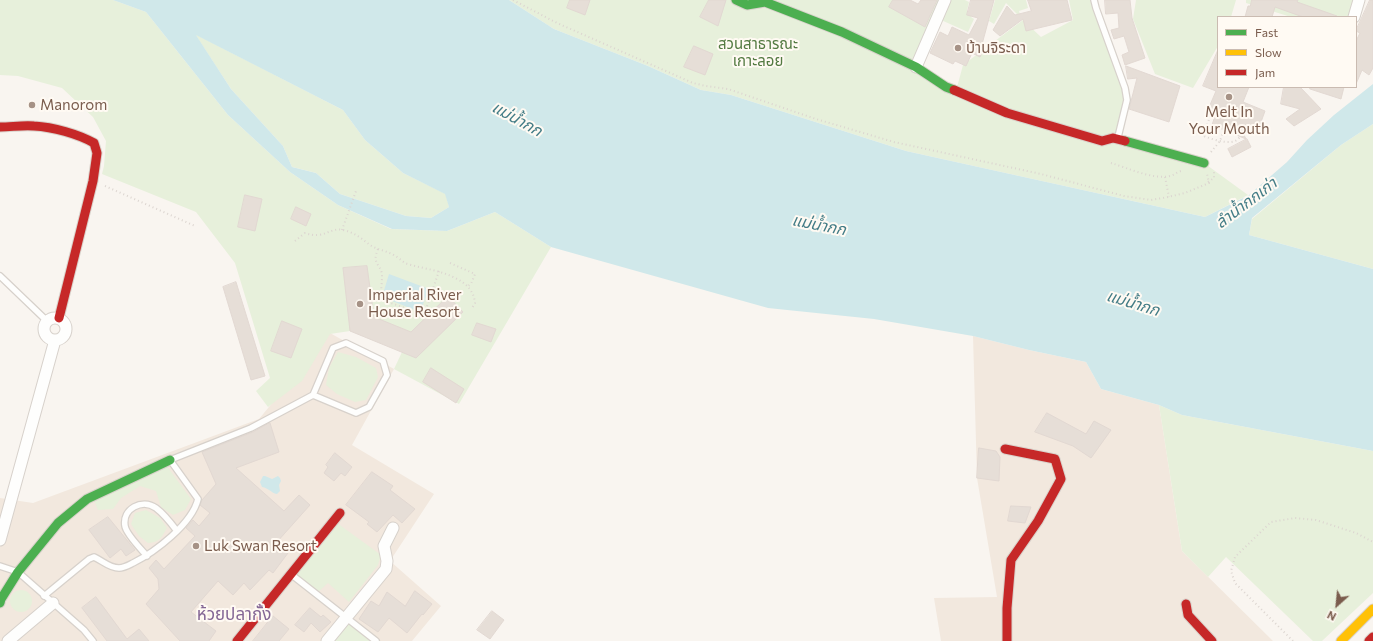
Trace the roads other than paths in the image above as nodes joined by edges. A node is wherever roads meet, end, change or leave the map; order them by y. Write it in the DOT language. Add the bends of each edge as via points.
graph roads {
  1 [pos="736,0"];
  2 [pos="945,0"];
  3 [pos="1094,0"];
  4 [pos="1359,0"];
  5 [pos="1354,16"];
  6 [pos="916,67"];
  7 [pos="0,127"];
  8 [pos="1117,139"];
  9 [pos="1204,163"];
  10 [pos="0,276"];
  11 [pos="59,318"];
  12 [pos="47,321"];
  13 [pos="55,340"];
  14 [pos="313,395"];
  15 [pos="1005,449"];
  16 [pos="170,460"];
  17 [pos="340,513"];
  18 [pos="393,528"];
  19 [pos="177,530"];
  20 [pos="0,540"];
  21 [pos="147,556"];
  22 [pos="0,566"];
  23 [pos="18,572"];
  24 [pos="291,575"];
  25 [pos="48,600"];
  26 [pos="0,604"];
  27 [pos="1186,604"];
  28 [pos="1373,609"];
  29 [pos="346,617"];
  30 [pos="1373,637"];
  31 [pos="8,641"];
  32 [pos="93,641"];
  33 [pos="237,641"];
  34 [pos="327,641"];
  35 [pos="376,641"];
  36 [pos="1007,641"];
  37 [pos="1212,641"];
  38 [pos="1341,641"];
  39 [pos="1369,641"];
  1 -- 6 [label="street" via="747,5 765,2 842,32"];
  2 -- 6 [label="street"];
  3 -- 8 [label="lane" via="1127,100"];
  4 -- 5 [label="street"];
  6 -- 8 [label="street" via="946,87 1007,114 1102,141"];
  7 -- 11 [label="street" via="35,126 67,132 94,143 97,153 93,181"];
  8 -- 9 [label="street"];
  10 -- 12 [label="lane"];
  11 -- 12 [label="street" via="50,318"];
  11 -- 13 [label="street" via="65,324 66,332"];
  12 -- 13 [label="street" via="45,333"];
  13 -- 20 [label="street"];
  14 -- 14 [label="lane" via="356,413 369,407 387,375 383,361 346,343 332,348"];
  14 -- 16 [label="lane" via="251,428"];
  15 -- 36 [label="street" via="1055,459 1061,479 1038,521 1011,560"];
  16 -- 19 [label="lane" via="198,499 196,507"];
  16 -- 23 [label="street" via="87,499 58,523"];
  17 -- 24 [label="street"];
  18 -- 29 [label="street" via="384,546 386,569"];
  19 -- 21 [label="lane"];
  19 -- 21 [label="lane" via="155,507 142,503 132,507 125,517 125,527"];
  21 -- 25 [label="lane" via="121,568 112,568 94,557 89,559"];
  22 -- 23 [label="lane"];
  23 -- 25 [label="lane"];
  23 -- 26 [label="street"];
  24 -- 29 [label="lane"];
  24 -- 33 [label="street"];
  25 -- 31 [label="street"];
  25 -- 32 [label="lane" via="84,630"];
  27 -- 37 [label="street" via="1188,615"];
  28 -- 38 [label="street"];
  29 -- 34 [label="street"];
  29 -- 35 [label="lane"];
  30 -- 39 [label="street"];
}
